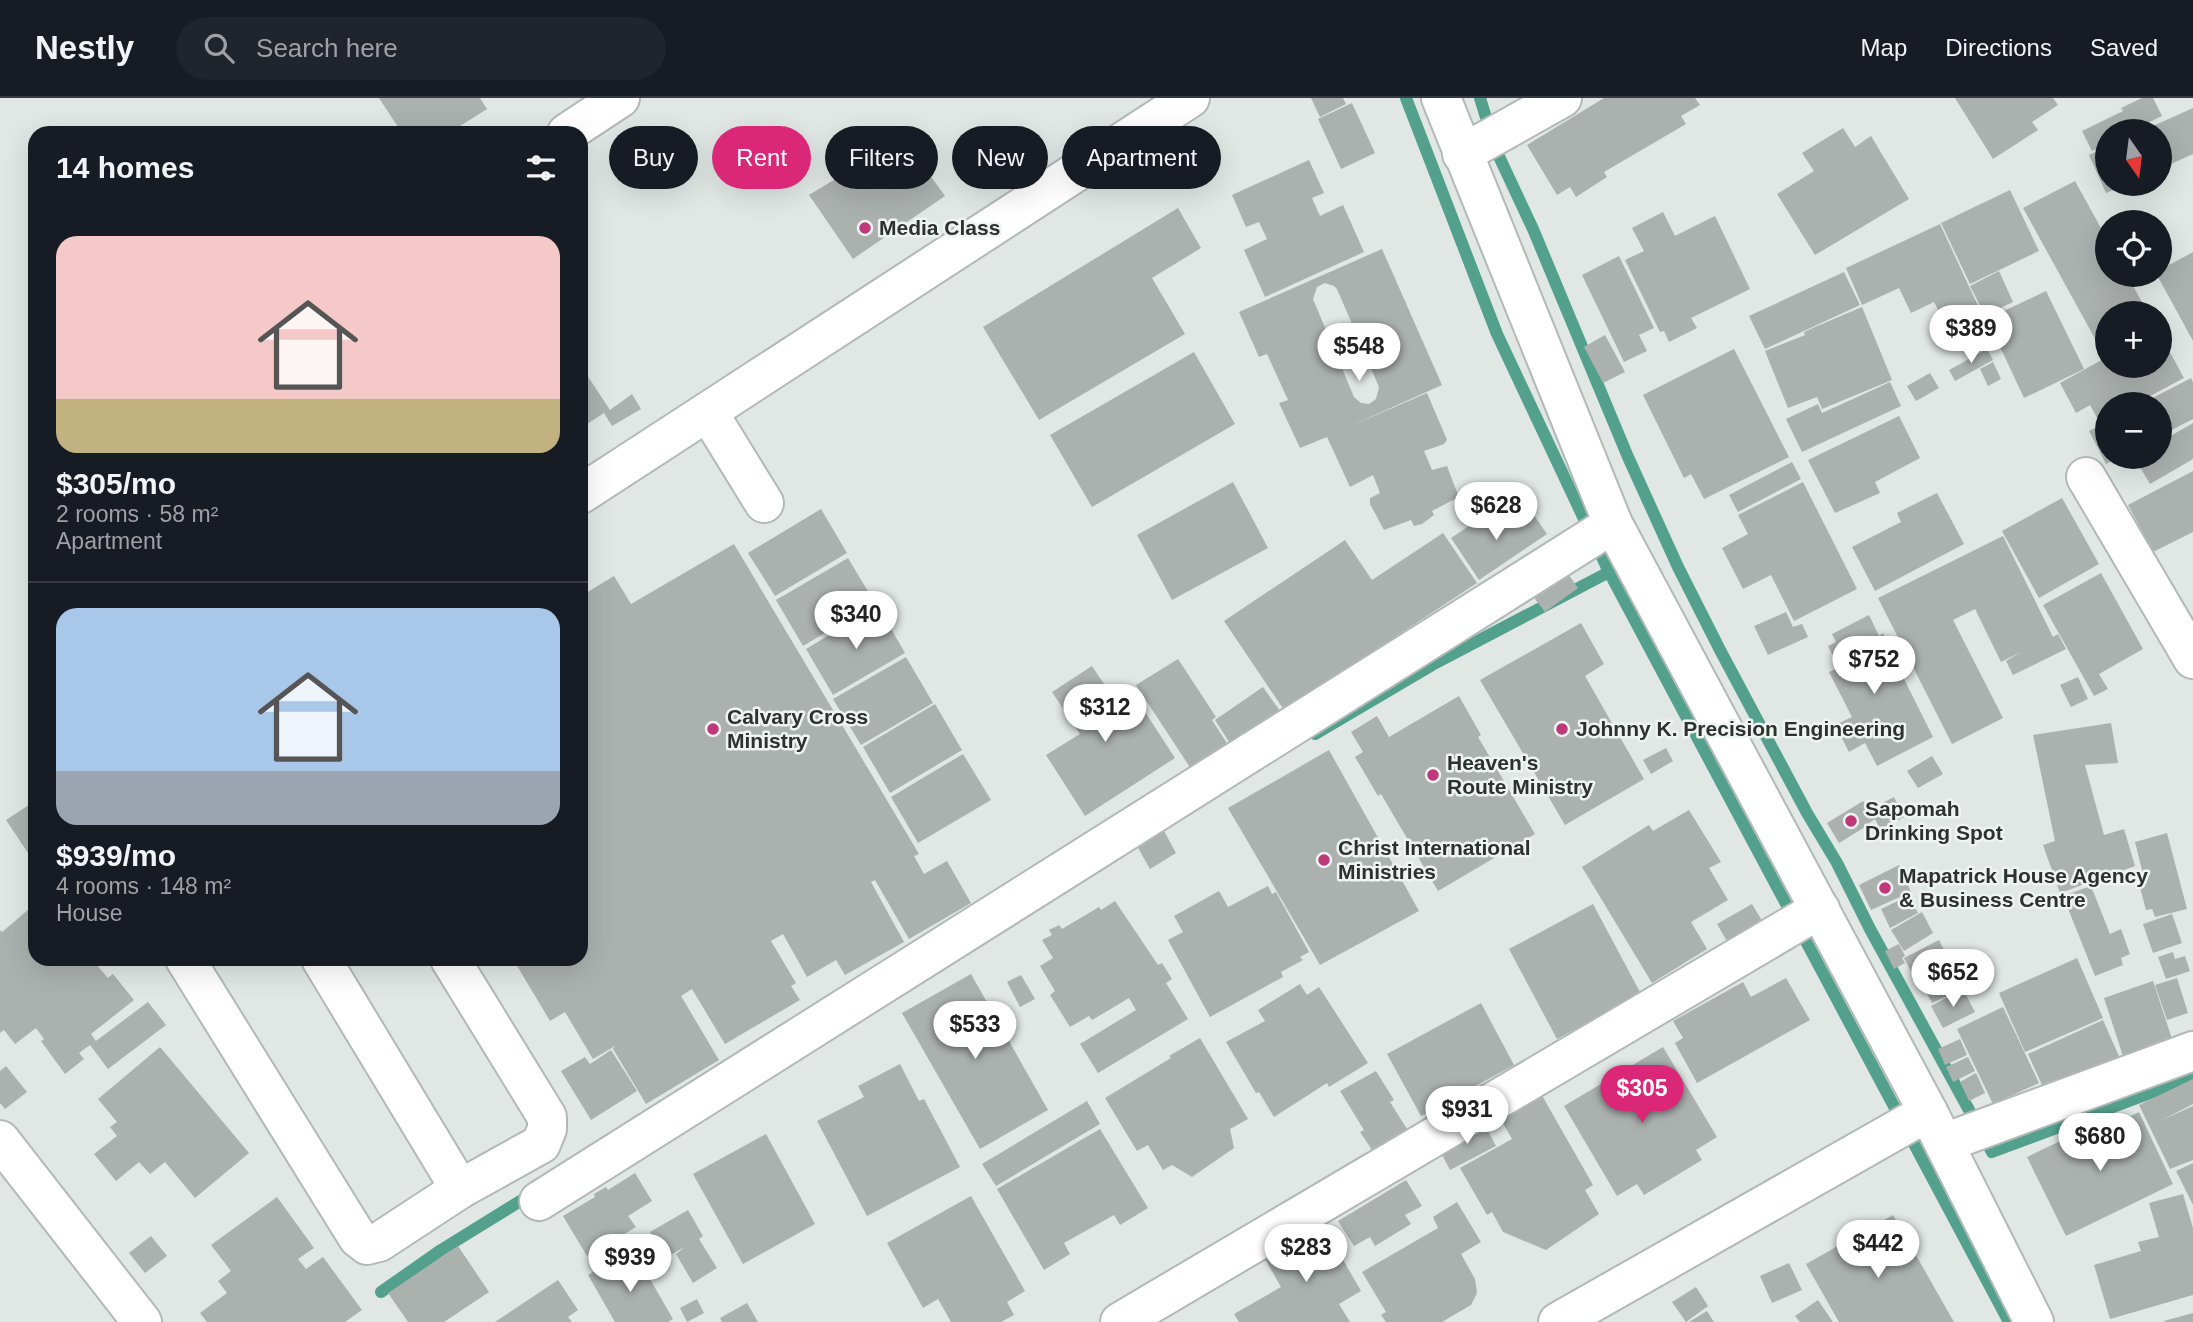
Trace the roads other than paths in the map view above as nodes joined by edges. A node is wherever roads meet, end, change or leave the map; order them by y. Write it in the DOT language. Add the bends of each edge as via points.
graph roads {
  1 [pos="620,98"];
  2 [pos="1190,98"];
  3 [pos="1440,98"];
  4 [pos="1562,98"];
  5 [pos="578,126"];
  6 [pos="1462,154"];
  7 [pos="708,412"];
  8 [pos="2086,477"];
  9 [pos="588,489"];
  10 [pos="764,503"];
  11 [pos="1613,524"];
  12 [pos="2193,659"];
  13 [pos="1820,909"];
  14 [pos="189,966"];
  15 [pos="325,966"];
  16 [pos="454,966"];
  17 [pos="2193,1051"];
  18 [pos="1936,1128"];
  19 [pos="0,1140"];
  20 [pos="460,1189"];
  21 [pos="539,1201"];
  22 [pos="142,1322"];
  23 [pos="1120,1322"];
  24 [pos="1558,1322"];
  25 [pos="2034,1322"];
  1 -- 5 [label="street"];
  2 -- 7 [label="street"];
  3 -- 6 [label="street"];
  4 -- 6 [label="street"];
  6 -- 11 [label="street"];
  7 -- 9 [label="street"];
  7 -- 10 [label="street"];
  8 -- 12 [label="street"];
  11 -- 13 [label="street"];
  11 -- 21 [label="street"];
  13 -- 18 [label="street"];
  13 -- 23 [label="street"];
  14 -- 20 [label="street" via="358,1238 368,1245 379,1242"];
  15 -- 20 [label="street"];
  16 -- 20 [label="street" via="547,1117 541,1144"];
  17 -- 18 [label="street"];
  18 -- 24 [label="street"];
  18 -- 25 [label="street"];
  19 -- 22 [label="street"];
}
